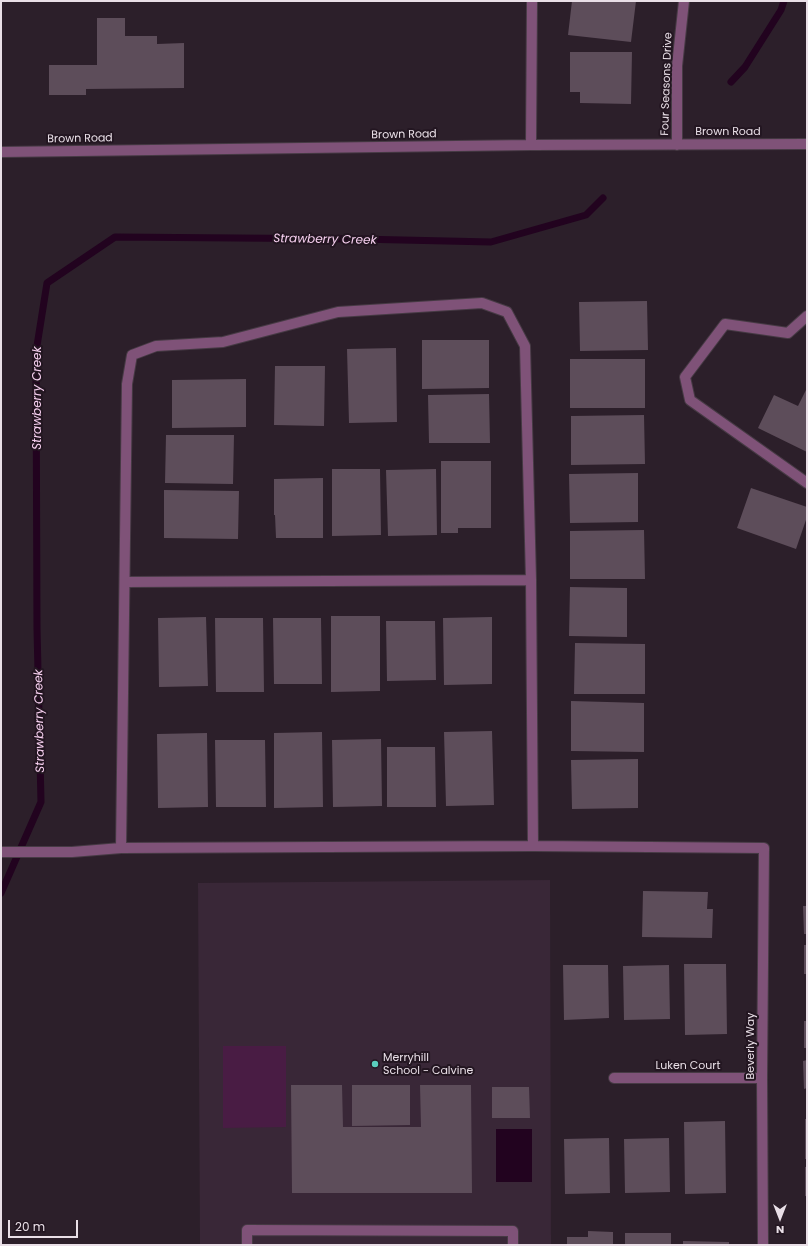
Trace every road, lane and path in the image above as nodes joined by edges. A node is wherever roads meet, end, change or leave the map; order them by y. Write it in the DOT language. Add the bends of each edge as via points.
graph roads {
  1 [pos="532,1"];
  2 [pos="684,1"];
  3 [pos="807,144"];
  4 [pos="531,145"];
  5 [pos="677,145"];
  6 [pos="1,152"];
  7 [pos="807,316"];
  8 [pos="807,483"];
  9 [pos="530,580"];
  10 [pos="125,582"];
  11 [pos="533,846"];
  12 [pos="121,848"];
  13 [pos="1,852"];
  14 [pos="614,1078"];
  15 [pos="762,1078"];
  16 [pos="247,1245"];
  17 [pos="513,1245"];
  18 [pos="763,1245"];
  1 -- 4 [label="street"];
  2 -- 5 [label="street, Four Seasons Drive" via="677,66"];
  3 -- 5 [label="street, Brown Road"];
  4 -- 5 [label="street, Brown Road"];
  4 -- 6 [label="street, Brown Road"];
  7 -- 8 [label="street" via="788,333 725,324 685,377 690,400"];
  9 -- 10 [label="street"];
  9 -- 10 [label="street" via="525,346 507,312 482,302 338,312 223,342 156,346 132,355 127,384"];
  9 -- 11 [label="street"];
  10 -- 12 [label="street"];
  11 -- 12 [label="street"];
  11 -- 15 [label="street, Beverly Way" via="764,848"];
  12 -- 13 [label="street" via="72,852"];
  14 -- 15 [label="street, Luken Court"];
  15 -- 18 [label="street, Beverly Way"];
  16 -- 17 [label="street" via="247,1230 513,1231"];
}
